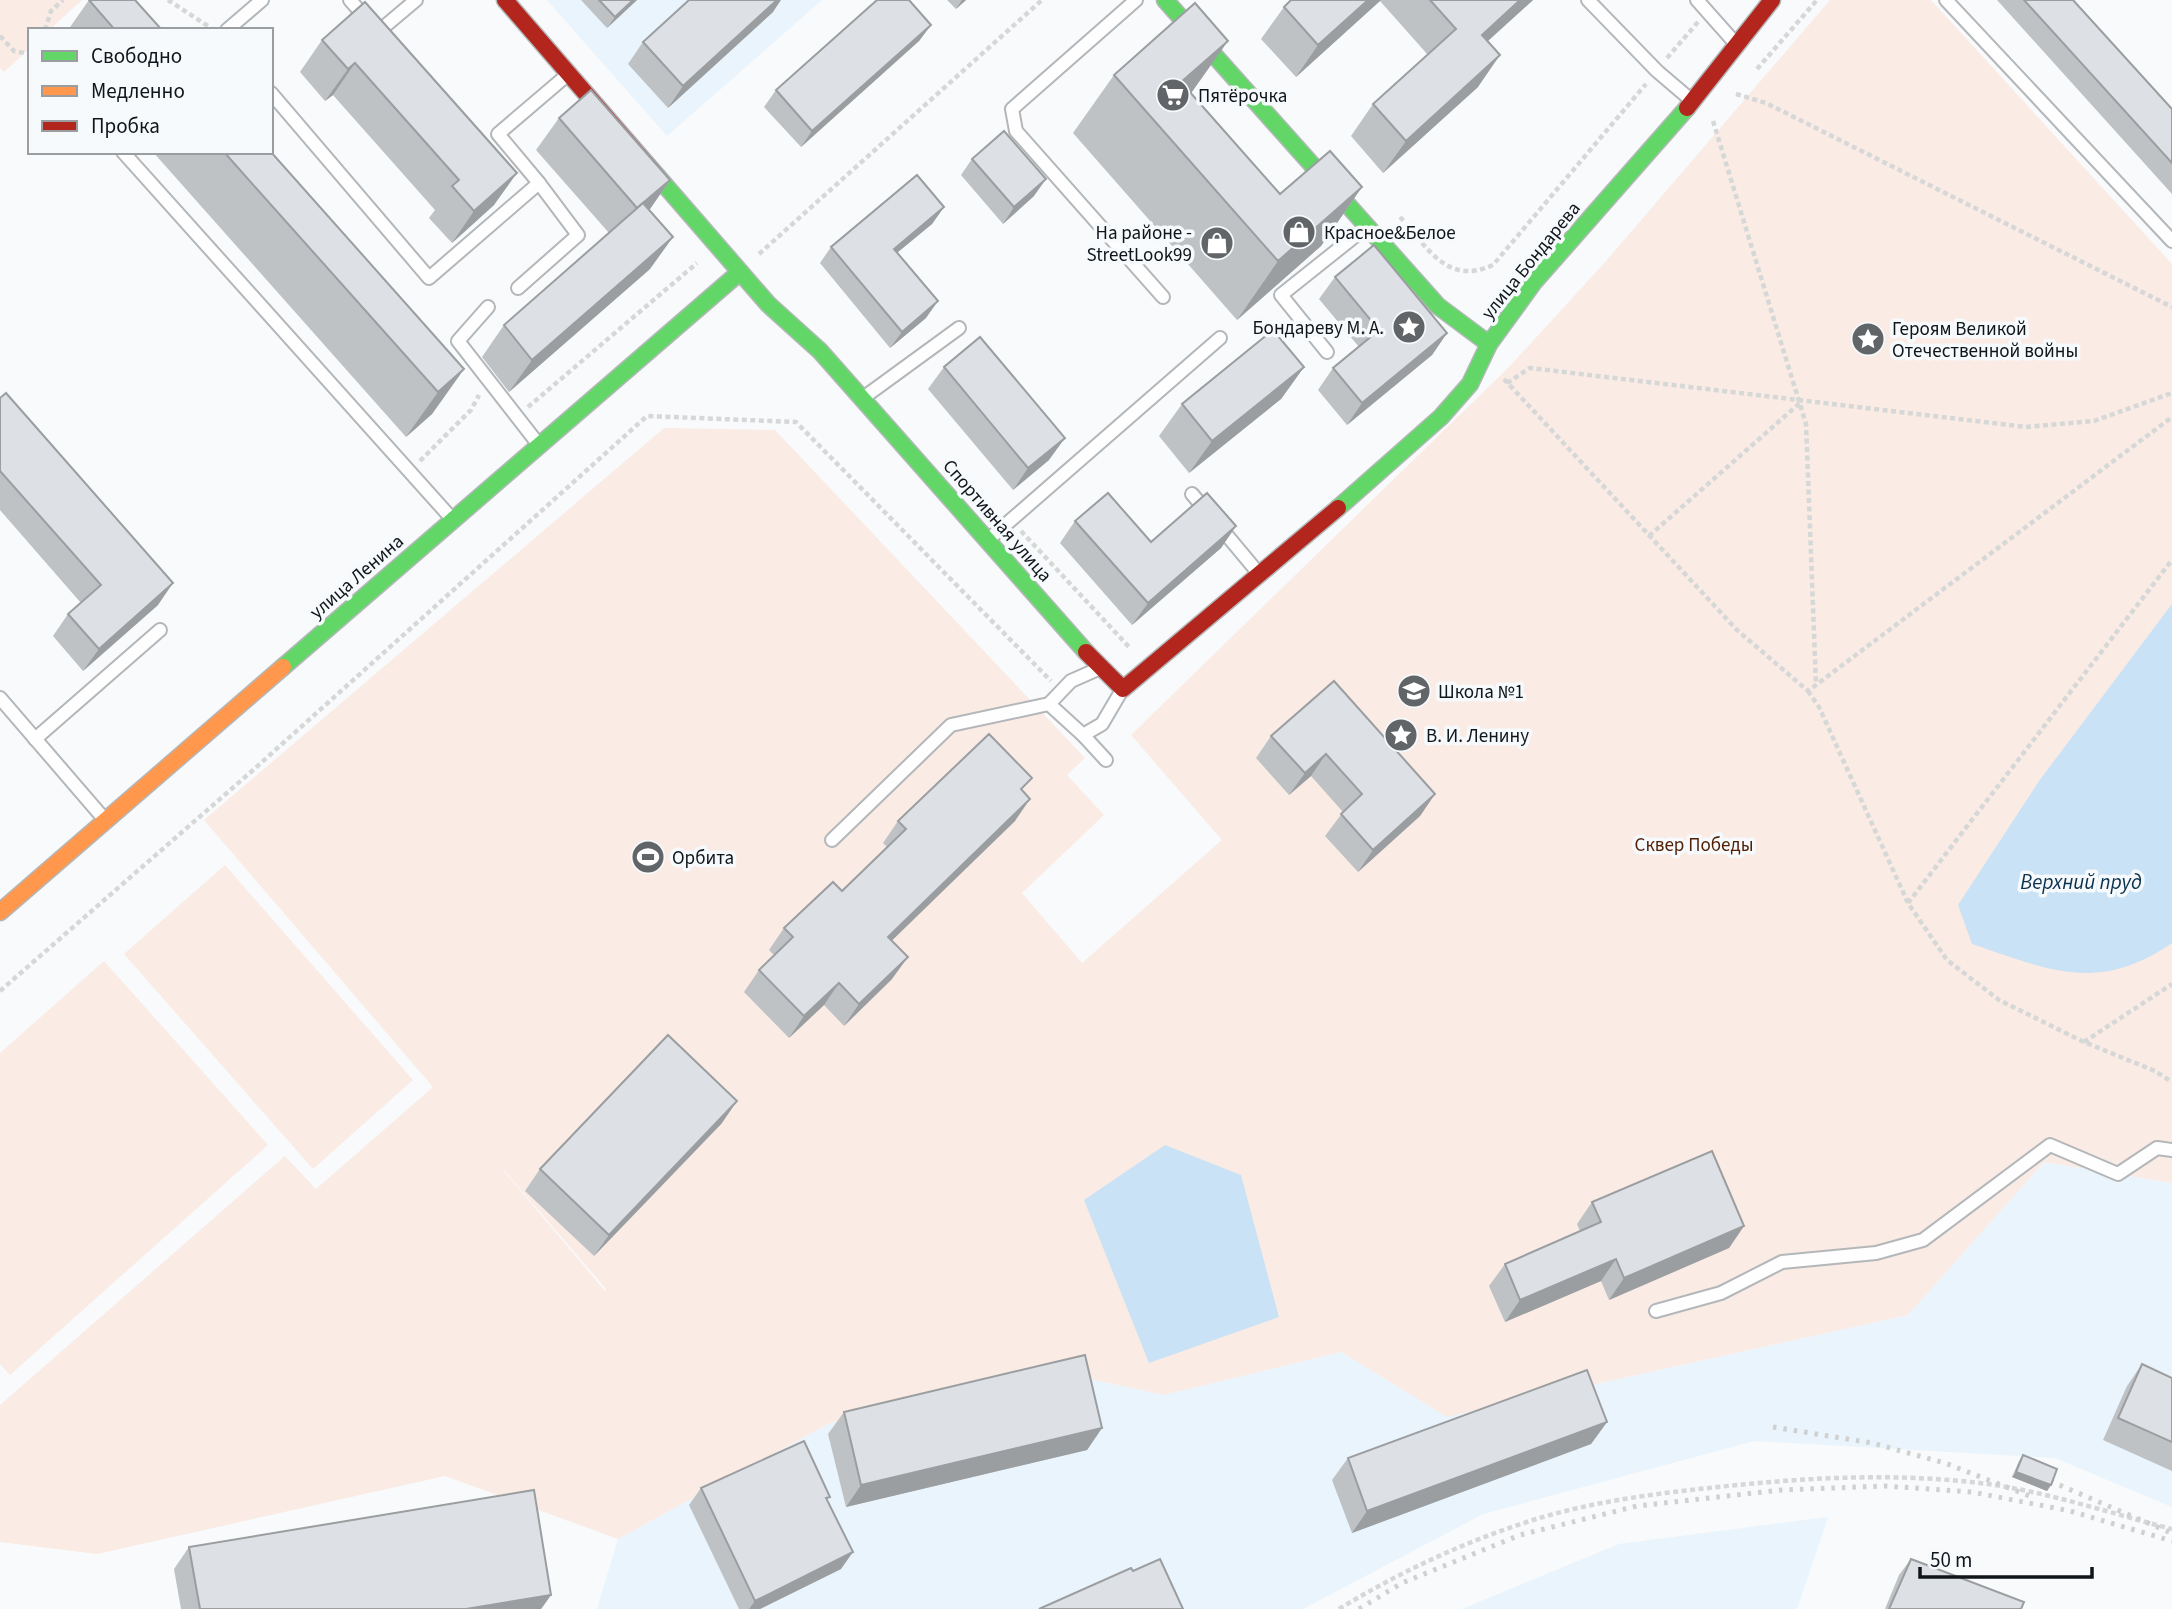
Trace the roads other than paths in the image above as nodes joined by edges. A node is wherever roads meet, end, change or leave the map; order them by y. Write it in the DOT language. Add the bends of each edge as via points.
graph roads {
  1 [pos="262,0"];
  2 [pos="351,0"];
  3 [pos="416,0"];
  4 [pos="505,0"];
  5 [pos="1136,0"];
  6 [pos="1165,0"];
  7 [pos="1588,0"];
  8 [pos="1697,0"];
  9 [pos="1772,0"];
  10 [pos="1946,0"];
  11 [pos="229,28"];
  12 [pos="1737,44"];
  13 [pos="569,74"];
  14 [pos="273,95"];
  15 [pos="1691,100"];
  16 [pos="125,154"];
  17 [pos="539,183"];
  18 [pos="1365,228"];
  19 [pos="2172,241"];
  20 [pos="740,272"];
  21 [pos="518,288"];
  22 [pos="1163,297"];
  23 [pos="488,307"];
  24 [pos="959,328"];
  25 [pos="1220,338"];
  26 [pos="1489,345"];
  27 [pos="1327,352"];
  28 [pos="862,398"];
  29 [pos="539,445"];
  30 [pos="1192,494"];
  31 [pos="453,520"];
  32 [pos="988,540"];
  33 [pos="1260,575"];
  34 [pos="160,631"];
  35 [pos="1101,667"];
  36 [pos="1123,689"];
  37 [pos="0,698"];
  38 [pos="1049,704"];
  39 [pos="1083,735"];
  40 [pos="35,739"];
  41 [pos="1106,760"];
  42 [pos="106,821"];
  43 [pos="832,840"];
  44 [pos="0,912"];
  45 [pos="2172,1150"];
  46 [pos="1656,1311"];
  1 -- 11 [label="lane"];
  2 -- 3 [label="lane" via="378,32"];
  4 -- 13 [label="street, Спортивная улица"];
  5 -- 22 [label="lane" via="1012,109 1016,131"];
  6 -- 18 [label="street, улица Бондарева"];
  7 -- 15 [label="lane"];
  8 -- 12 [label="lane"];
  9 -- 12 [label="street, улица Бондарева"];
  10 -- 19 [label="lane"];
  12 -- 15 [label="street, улица Бондарева"];
  13 -- 17 [label="lane" via="498,134"];
  13 -- 20 [label="street, Спортивная улица"];
  14 -- 17 [label="lane" via="429,278"];
  15 -- 26 [label="street, улица Бондарева" via="1534,282"];
  16 -- 31 [label="lane"];
  17 -- 21 [label="lane" via="578,235"];
  18 -- 26 [label="street, улица Бондарева" via="1437,306"];
  18 -- 27 [label="lane" via="1281,295"];
  20 -- 28 [label="street, Спортивная улица"];
  20 -- 29 [label="street, улица Ленина"];
  23 -- 29 [label="lane" via="458,341"];
  24 -- 28 [label="lane"];
  25 -- 32 [label="lane"];
  26 -- 33 [label="street" via="1470,384 1441,417"];
  28 -- 32 [label="street, Спортивная улица"];
  29 -- 31 [label="street, улица Ленина"];
  30 -- 33 [label="lane"];
  31 -- 42 [label="street, улица Ленина"];
  32 -- 35 [label="street, Спортивная улица"];
  33 -- 36 [label="street"];
  34 -- 40 [label="lane"];
  35 -- 36 [label="street, Спортивная улица"];
  35 -- 38 [label="lane" via="1071,681"];
  36 -- 39 [label="lane" via="1102,724"];
  37 -- 40 [label="lane"];
  38 -- 39 [label="lane"];
  38 -- 43 [label="lane" via="951,725"];
  39 -- 41 [label="lane"];
  40 -- 42 [label="lane"];
  42 -- 44 [label="street, улица Ленина"];
  45 -- 46 [label="lane" via="2157,1149 2118,1174 2050,1145 1923,1240 1876,1253 1782,1262 1721,1293"];
}
